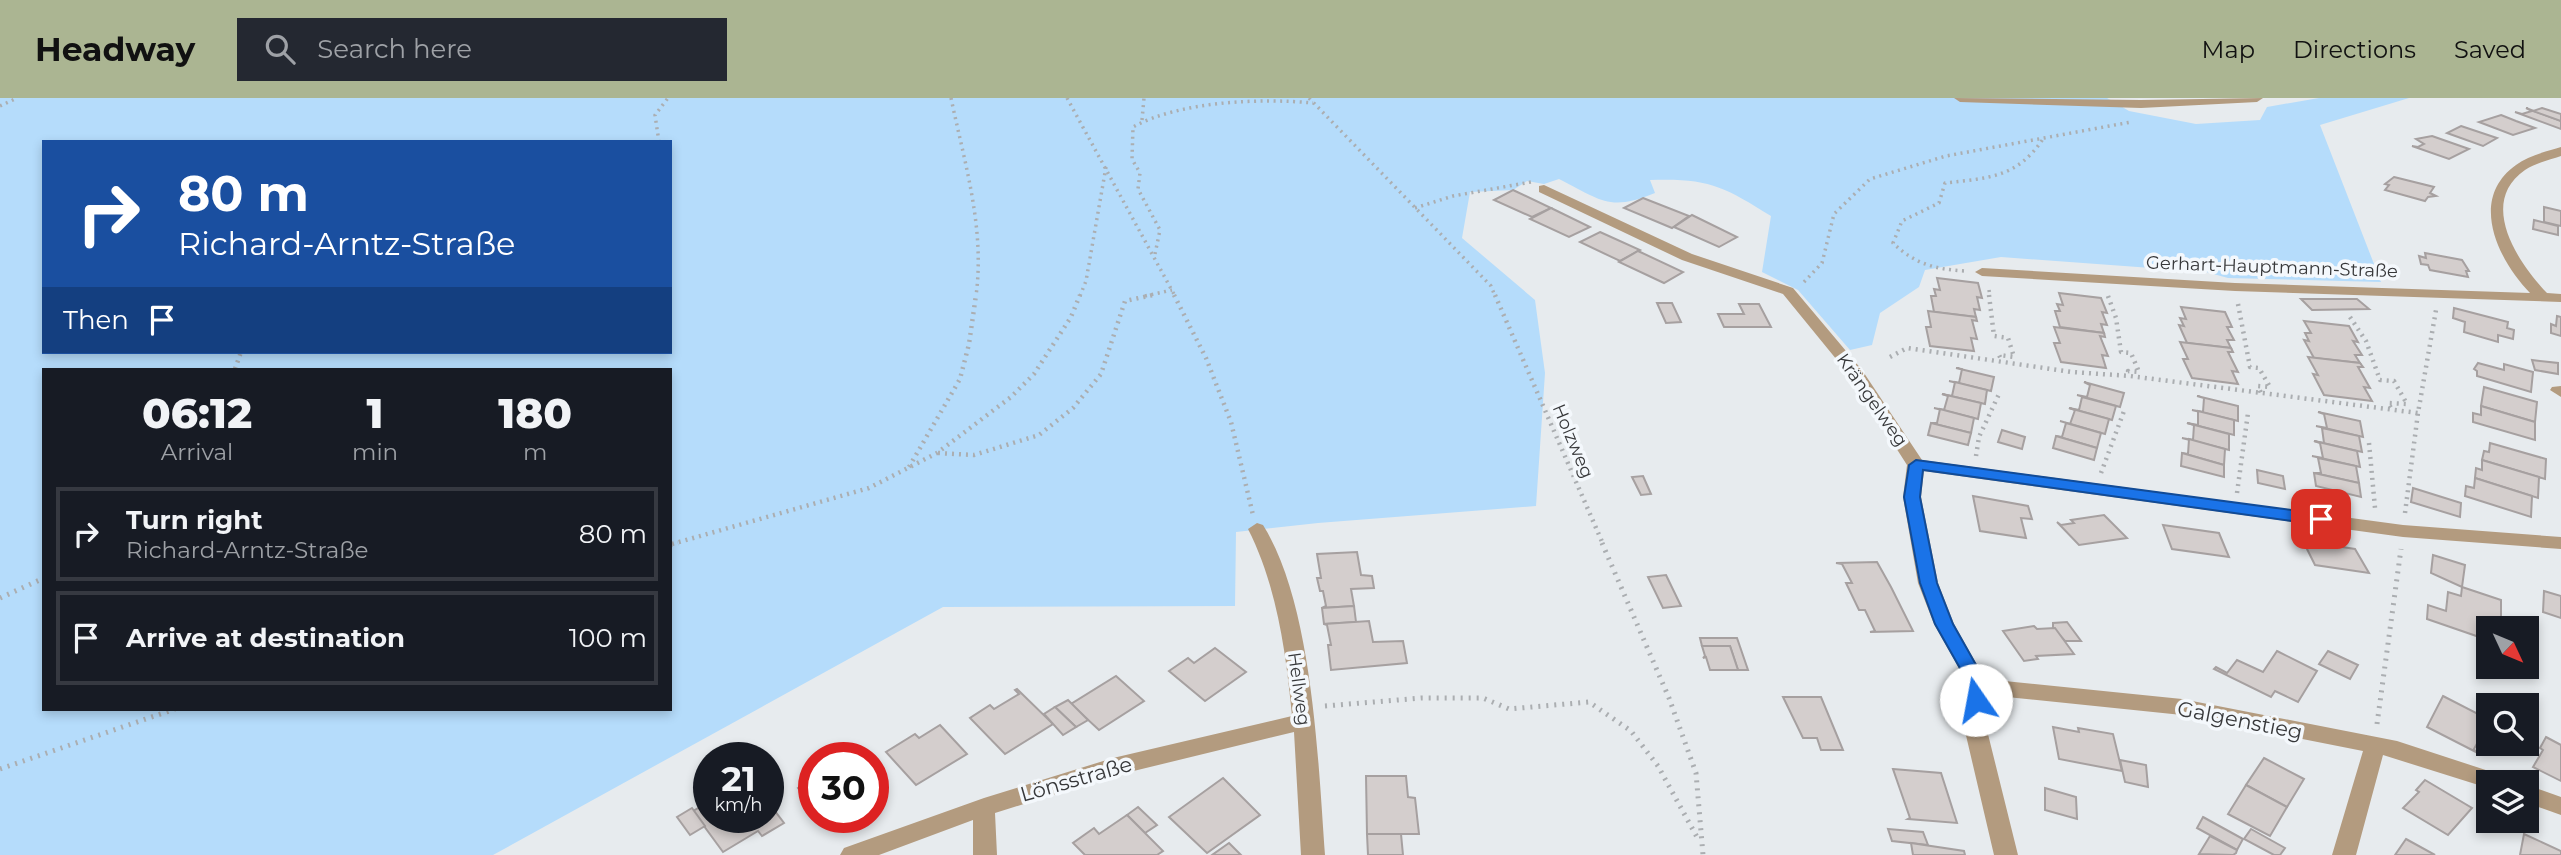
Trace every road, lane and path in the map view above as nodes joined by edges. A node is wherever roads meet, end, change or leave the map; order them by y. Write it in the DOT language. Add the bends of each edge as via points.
graph roads {
  1 [pos="17,98"];
  2 [pos="668,98"];
  3 [pos="951,98"];
  4 [pos="1067,98"];
  5 [pos="1144,98"];
  6 [pos="1309,98"];
  7 [pos="1960,98"];
  8 [pos="2257,98"];
  9 [pos="1314,103"];
  10 [pos="0,106"];
  11 [pos="2140,117"];
  12 [pos="1142,120"];
  13 [pos="2043,138"];
  14 [pos="659,140"];
  15 [pos="2561,151"];
  16 [pos="1106,167"];
  17 [pos="1544,189"];
  18 [pos="1415,208"];
  19 [pos="1154,255"];
  20 [pos="1982,272"];
  21 [pos="2102,279"];
  22 [pos="2235,287"];
  23 [pos="1172,290"];
  24 [pos="1788,290"];
  25 [pos="2542,296"];
  26 [pos="2561,298"];
  27 [pos="2350,317"];
  28 [pos="1890,357"];
  29 [pos="2002,362"];
  30 [pos="2130,376"];
  31 [pos="2261,393"];
  32 [pos="1999,394"];
  33 [pos="2392,409"];
  34 [pos="2124,411"];
  35 [pos="2248,412"];
  36 [pos="2418,412"];
  37 [pos="2369,443"];
  38 [pos="937,453"];
  39 [pos="1916,465"];
  40 [pos="908,470"];
  41 [pos="1974,471"];
  42 [pos="2098,488"];
  43 [pos="2238,508"];
  44 [pos="2376,527"];
  45 [pos="1257,529"];
  46 [pos="2561,543"];
  47 [pos="672,544"];
  48 [pos="42,579"];
  49 [pos="0,598"];
  50 [pos="1979,686"];
  51 [pos="170,711"];
  52 [pos="1304,715"];
  53 [pos="2375,746"];
  54 [pos="0,769"];
  55 [pos="2476,775"];
  56 [pos="2539,798"];
  57 [pos="2561,806"];
  58 [pos="984,807"];
  59 [pos="1700,842"];
  60 [pos="852,855"];
  61 [pos="985,855"];
  62 [pos="1313,855"];
  63 [pos="1703,855"];
  64 [pos="2006,855"];
  65 [pos="2344,855"];
  1 -- 10 [label="path"];
  2 -- 14 [label="path" via="655,115"];
  3 -- 40 [label="path" via="979,229 979,273 960,380"];
  4 -- 16 [label="path"];
  5 -- 12 [label="path"];
  6 -- 9 [label="path, Holzweg"];
  7 -- 8 [label="street" via="2141,104"];
  9 -- 12 [label="path" via="1284,99 1177,111"];
  9 -- 18 [label="path, Holzweg"];
  11 -- 13 [label="path"];
  12 -- 19 [label="path" via="1133,127 1132,159 1140,173 1138,189 1160,230"];
  13 -- 20 [label="path" via="2034,157 2009,175 1945,183 1939,203 1902,221 1893,243 1911,261 1936,269"];
  13 -- 24 [label="path" via="1946,156 1870,179 1834,214 1822,263 1805,281"];
  15 -- 25 [label="street" via="2519,168 2502,187 2498,211 2498,237 2511,261"];
  16 -- 19 [label="path"];
  16 -- 38 [label="path" via="1086,281 1071,317 1034,374"];
  17 -- 18 [label="path" via="1527,181"];
  17 -- 24 [label="street" via="1687,257"];
  18 -- 59 [label="path, Holzweg" via="1491,286 1669,698 1696,773"];
  19 -- 23 [label="path"];
  20 -- 21 [label="street, Gerhart-Hauptmann-Straße"];
  20 -- 29 [label="path" via="1992,295 1994,336 2008,338 2014,357 1999,355"];
  21 -- 22 [label="street, Gerhart-Hauptmann-Straße"];
  21 -- 30 [label="path" via="2116,317 2121,352 2131,354 2138,372 2128,371"];
  22 -- 25 [label="street, Gerhart-Hauptmann-Straße"];
  22 -- 31 [label="path" via="2250,367 2259,368 2270,387 2258,386"];
  23 -- 38 [label="path" via="1125,300 1101,374 1073,408 1039,435 974,455"];
  23 -- 45 [label="path" via="1231,422"];
  24 -- 39 [label="street, Krängelweg" via="1856,373"];
  25 -- 26 [label="street, Gerhart-Hauptmann-Straße"];
  27 -- 33 [label="path" via="2366,341 2380,380 2394,381 2407,404 2388,403"];
  28 -- 29 [label="path" via="1907,348"];
  29 -- 30 [label="path"];
  30 -- 31 [label="path"];
  31 -- 33 [label="path"];
  32 -- 41 [label="path" via="1979,437"];
  33 -- 36 [label="path"];
  34 -- 42 [label="path" via="2102,464"];
  35 -- 43 [label="path"];
  37 -- 44 [label="path"];
  38 -- 40 [label="path"];
  39 -- 41 [label="street"];
  39 -- 50 [label="street, Krängelweg" via="1912,497 1928,583 1944,624"];
  40 -- 47 [label="path" via="869,488"];
  41 -- 42 [label="street"];
  42 -- 43 [label="street"];
  43 -- 44 [label="street"];
  44 -- 46 [label="street"];
  45 -- 52 [label="street, Hellweg" via="1274,565"];
  48 -- 49 [label="path"];
  50 -- 53 [label="street, Galgenstieg" via="2182,708"];
  50 -- 64 [label="street" via="1972,714"];
  51 -- 54 [label="path"];
  52 -- 58 [label="street, Lönsstraße"];
  52 -- 59 [label="path" via="1422,698 1483,698 1509,709 1589,702 1631,731 1658,765"];
  52 -- 62 [label="street, Hellweg"];
  53 -- 55 [label="street, Galgenstieg" via="2421,755"];
  53 -- 65 [label="street"];
  56 -- 57 [label="street"];
  58 -- 60 [label="street, Lönsstraße"];
  58 -- 61 [label="street"];
  59 -- 63 [label="path, Holzweg"];
}
